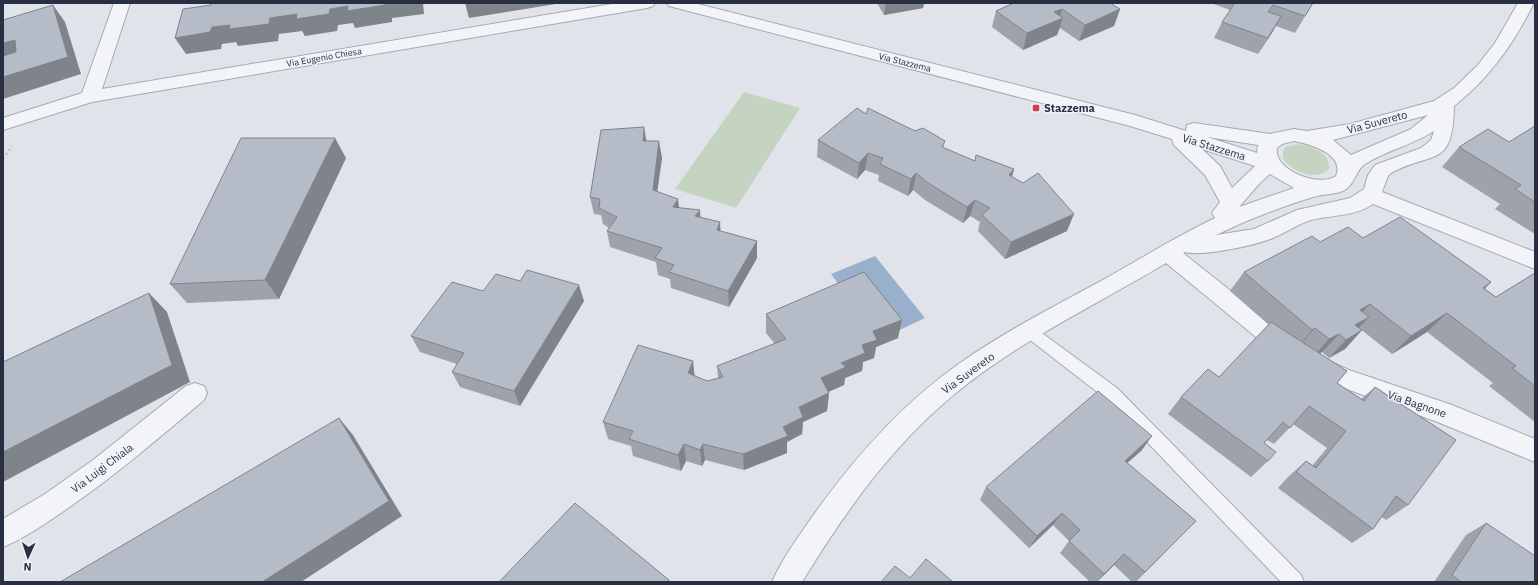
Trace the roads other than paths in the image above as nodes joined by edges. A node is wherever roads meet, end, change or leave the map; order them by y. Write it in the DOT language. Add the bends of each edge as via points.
graph roads {
  1 [pos="122,3"];
  2 [pos="647,3"];
  3 [pos="674,3"];
  4 [pos="1526,3"];
  5 [pos="90,97"];
  6 [pos="1445,103"];
  7 [pos="1135,121"];
  8 [pos="3,124"];
  9 [pos="1172,134"];
  10 [pos="1308,137"];
  11 [pos="1272,141"];
  12 [pos="1270,164"];
  13 [pos="1348,167"];
  14 [pos="1319,188"];
  15 [pos="1370,195"];
  16 [pos="1230,203"];
  17 [pos="1208,230"];
  18 [pos="1174,249"];
  19 [pos="1535,260"];
  20 [pos="1030,332"];
  21 [pos="195,393"];
  22 [pos="1535,451"];
  23 [pos="3,534"];
  24 [pos="786,582"];
  25 [pos="1294,582"];
  1 -- 5 [label="street"];
  2 -- 5 [label="street, Via Eugenio Chiesa"];
  3 -- 7 [label="street, Via Stazzema"];
  4 -- 6 [label="street, Via Suvereto" via="1516,23 1480,74"];
  5 -- 8 [label="street, Via Eugenio Chiesa"];
  6 -- 10 [label="street, Via Suvereto" via="1354,129"];
  6 -- 13 [label="street, Via Suvereto" via="1437,117 1421,130 1368,153"];
  6 -- 15 [label="street" via="1444,134 1438,146 1421,156 1381,171"];
  7 -- 9 [label="street, Via Stazzema"];
  7 -- 11 [label="street, Via Stazzema"];
  9 -- 12 [label="street, Via Stazzema"];
  9 -- 16 [label="street" via="1214,171"];
  10 -- 11 [label="street" via="1281,136"];
  10 -- 13 [label="street" via="1335,149 1344,158"];
  11 -- 12 [label="street" via="1267,146"];
  12 -- 14 [label="street" via="1289,179 1302,185"];
  12 -- 16 [label="street, Via Suvereto"];
  13 -- 14 [label="street" via="1344,181 1331,188"];
  14 -- 17 [label="street, Via Suvereto" via="1266,204"];
  15 -- 18 [label="street" via="1345,206 1301,216 1253,237"];
  15 -- 19 [label="street"];
  16 -- 17 [label="street, Via Suvereto"];
  17 -- 18 [label="street, Via Suvereto"];
  18 -- 20 [label="street, Via Suvereto"];
  18 -- 22 [label="street, Via Bagnone" via="1275,340 1312,363 1354,382 1443,413"];
  20 -- 24 [label="street, Via Suvereto" via="991,355 949,385 888,441 838,501"];
  20 -- 25 [label="lane" via="1112,393"];
  21 -- 23 [label="street, Via Luigi Chiala" via="83,484"];
}
